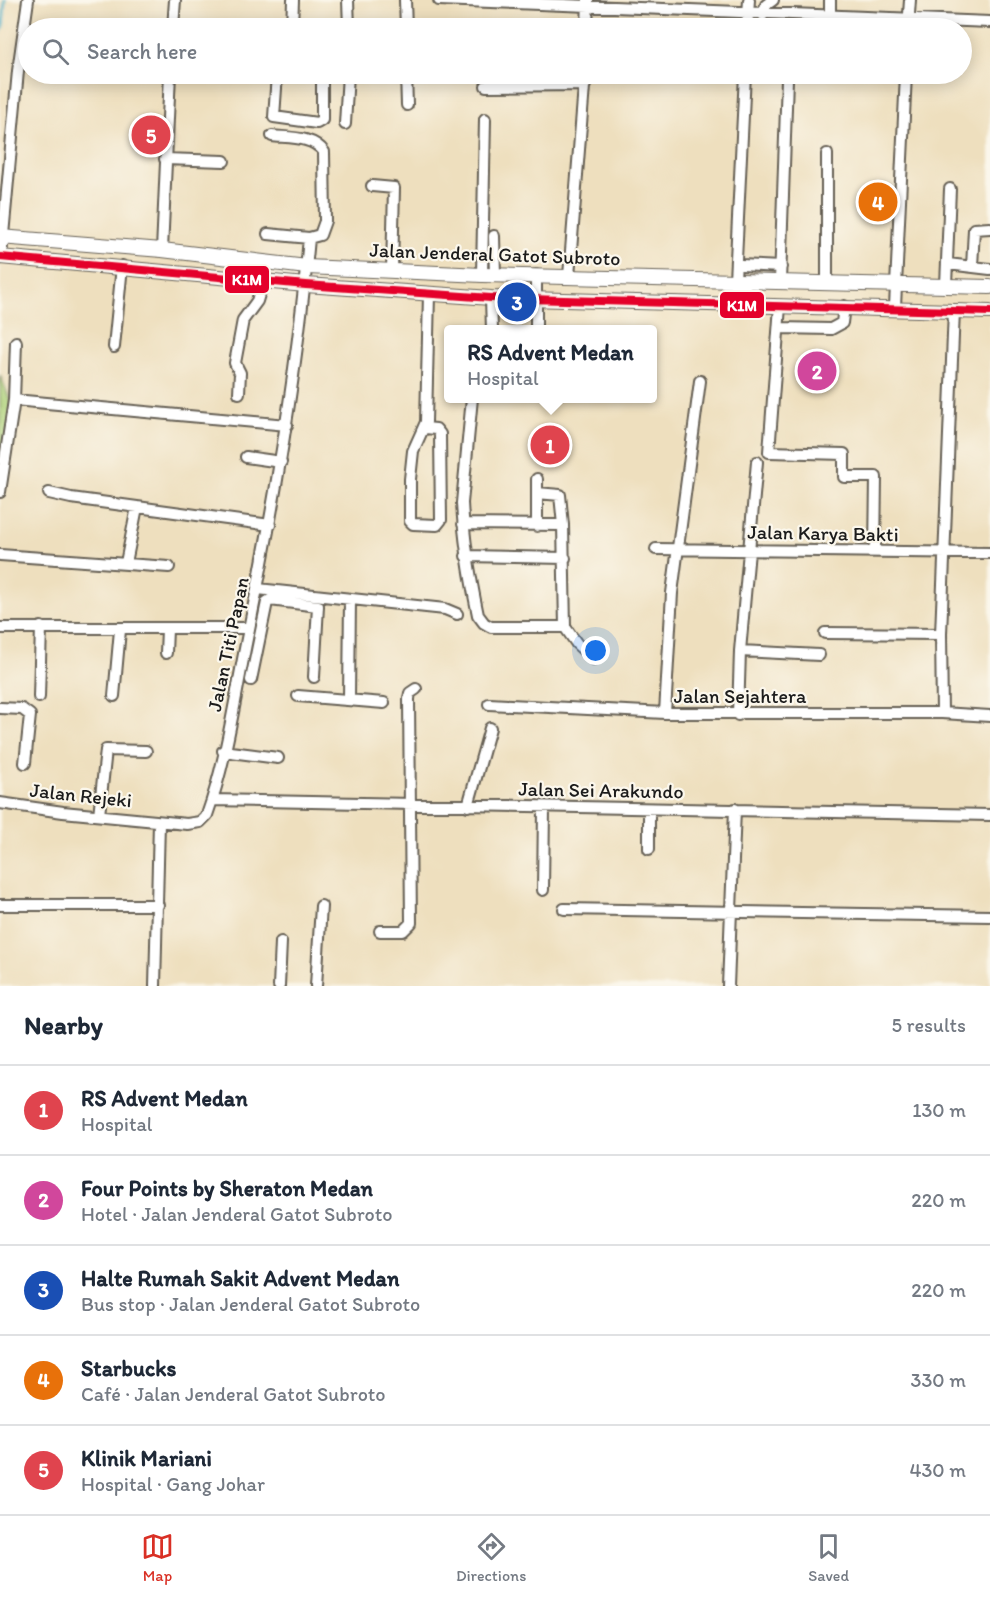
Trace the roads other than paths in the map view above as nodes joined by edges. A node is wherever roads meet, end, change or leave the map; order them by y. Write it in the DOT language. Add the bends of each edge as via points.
graph roads {
  1 [pos="28,0"];
  2 [pos="175,0"];
  3 [pos="293,0"];
  4 [pos="348,0"];
  5 [pos="405,0"];
  6 [pos="440,0"];
  7 [pos="749,0"];
  8 [pos="773,0"];
  9 [pos="830,0"];
  10 [pos="910,0"];
  11 [pos="462,1"];
  12 [pos="547,2"];
  13 [pos="588,3"];
  14 [pos="670,5"];
  15 [pos="748,14"];
  16 [pos="762,15"];
  17 [pos="830,15"];
  18 [pos="25,18"];
  19 [pos="174,18"];
  20 [pos="292,18"];
  21 [pos="349,18"];
  22 [pos="406,18"];
  23 [pos="587,18"];
  24 [pos="748,18"];
  25 [pos="860,18"];
  26 [pos="909,18"];
  27 [pos="972,22"];
  28 [pos="990,22"];
  29 [pos="18,71"];
  30 [pos="169,84"];
  31 [pos="276,84"];
  32 [pos="322,84"];
  33 [pos="347,84"];
  34 [pos="406,84"];
  35 [pos="745,84"];
  36 [pos="787,84"];
  37 [pos="905,84"];
  38 [pos="585,85"];
  39 [pos="486,86"];
  40 [pos="407,105"];
  41 [pos="485,119"];
  42 [pos="345,124"];
  43 [pos="272,136"];
  44 [pos="827,154"];
  45 [pos="165,159"];
  46 [pos="224,161"];
  47 [pos="372,186"];
  48 [pos="950,189"];
  49 [pos="990,228"];
  50 [pos="268,234"];
  51 [pos="494,236"];
  52 [pos="1,237"];
  53 [pos="309,238"];
  54 [pos="162,250"];
  55 [pos="0,257"];
  56 [pos="948,264"];
  57 [pos="741,265"];
  58 [pos="122,266"];
  59 [pos="307,267"];
  60 [pos="782,267"];
  61 [pos="972,267"];
  62 [pos="990,269"];
  63 [pos="392,271"];
  64 [pos="488,274"];
  65 [pos="536,275"];
  66 [pos="569,276"];
  67 [pos="735,280"];
  68 [pos="263,281"];
  69 [pos="780,282"];
  70 [pos="827,282"];
  71 [pos="895,283"];
  72 [pos="306,285"];
  73 [pos="946,285"];
  74 [pos="990,287"];
  75 [pos="429,294"];
  76 [pos="491,298"];
  77 [pos="536,298"];
  78 [pos="780,306"];
  79 [pos="844,306"];
  80 [pos="895,307"];
  81 [pos="954,310"];
  82 [pos="990,312"];
  83 [pos="492,325"];
  84 [pos="536,325"];
  85 [pos="779,328"];
  86 [pos="16,342"];
  87 [pos="114,347"];
  88 [pos="700,381"];
  89 [pos="239,393"];
  90 [pos="14,400"];
  91 [pos="472,403"];
  92 [pos="287,425"];
  93 [pos="424,428"];
  94 [pos="246,457"];
  95 [pos="281,462"];
  96 [pos="756,462"];
  97 [pos="537,479"];
  98 [pos="0,492"];
  99 [pos="49,493"];
  100 [pos="537,493"];
  101 [pos="137,507"];
  102 [pos="463,524"];
  103 [pos="270,525"];
  104 [pos="564,525"];
  105 [pos="537,526"];
  106 [pos="656,549"];
  107 [pos="678,549"];
  108 [pos="748,550"];
  109 [pos="875,552"];
  110 [pos="945,553"];
  111 [pos="990,553"];
  112 [pos="0,555"];
  113 [pos="466,556"];
  114 [pos="565,558"];
  115 [pos="126,562"];
  116 [pos="169,567"];
  117 [pos="258,589"];
  118 [pos="350,599"];
  119 [pos="457,614"];
  120 [pos="0,627"];
  121 [pos="41,627"];
  122 [pos="565,627"];
  123 [pos="167,629"];
  124 [pos="120,630"];
  125 [pos="248,630"];
  126 [pos="825,633"];
  127 [pos="941,634"];
  128 [pos="260,635"];
  129 [pos="740,651"];
  130 [pos="166,653"];
  131 [pos="819,656"];
  132 [pos="593,659"];
  133 [pos="314,676"];
  134 [pos="251,680"];
  135 [pos="416,689"];
  136 [pos="114,696"];
  137 [pos="298,696"];
  138 [pos="39,697"];
  139 [pos="349,699"];
  140 [pos="384,703"];
  141 [pos="489,704"];
  142 [pos="0,708"];
  143 [pos="665,713"];
  144 [pos="942,714"];
  145 [pos="738,715"];
  146 [pos="990,716"];
  147 [pos="490,728"];
  148 [pos="146,751"];
  149 [pos="223,752"];
  150 [pos="278,758"];
  151 [pos="25,763"];
  152 [pos="212,800"];
  153 [pos="0,802"];
  154 [pos="411,804"];
  155 [pos="468,806"];
  156 [pos="543,808"];
  157 [pos="648,809"];
  158 [pos="735,809"];
  159 [pos="99,815"];
  160 [pos="990,815"];
  161 [pos="159,822"];
  162 [pos="649,849"];
  163 [pos="543,890"];
  164 [pos="158,904"];
  165 [pos="0,905"];
  166 [pos="321,906"];
  167 [pos="564,909"];
  168 [pos="730,910"];
  169 [pos="990,916"];
  170 [pos="380,931"];
  171 [pos="281,942"];
  172 [pos="155,986"];
  173 [pos="279,986"];
  174 [pos="316,986"];
  175 [pos="728,986"];
  1 -- 18 [label="street"];
  2 -- 19 [label="street"];
  3 -- 20 [label="street"];
  4 -- 21 [label="street"];
  5 -- 22 [label="street"];
  6 -- 11 [label="street"];
  7 -- 15 [label="street"];
  8 -- 16 [label="street"];
  9 -- 17 [label="street"];
  10 -- 26 [label="street"];
  11 -- 12 [label="street"];
  12 -- 13 [label="street"];
  13 -- 14 [label="street"];
  13 -- 23 [label="street"];
  14 -- 15 [label="street"];
  15 -- 16 [label="street"];
  15 -- 24 [label="street"];
  16 -- 17 [label="street"];
  17 -- 25 [label="street"];
  27 -- 28 [label="street"];
  29 -- 52 [label="street"];
  30 -- 45 [label="street"];
  31 -- 32 [label="street" via="274,117 317,123 322,120"];
  33 -- 42 [label="street"];
  34 -- 40 [label="street"];
  35 -- 67 [label="street"];
  36 -- 60 [label="street"];
  37 -- 71 [label="street"];
  38 -- 39 [label="street"];
  38 -- 66 [label="street"];
  41 -- 64 [label="street"];
  43 -- 53 [label="street" via="319,144 324,152 324,231"];
  44 -- 70 [label="street"];
  45 -- 46 [label="street"];
  45 -- 54 [label="street"];
  47 -- 63 [label="street" via="394,188"];
  48 -- 56 [label="street"];
  49 -- 61 [label="street" via="974,229"];
  50 -- 53 [label="street"];
  51 -- 64 [label="street"];
  52 -- 54 [label="main road, Jalan Jenderal Gatot Subroto"];
  52 -- 55 [label="street"];
  53 -- 59 [label="street, Jalan Titi Papan"];
  54 -- 59 [label="main road, Jalan Jenderal Gatot Subroto"];
  55 -- 58 [label="main road, Jalan Jenderal Gatot Subroto"];
  56 -- 61 [label="street"];
  56 -- 73 [label="street"];
  57 -- 60 [label="street"];
  58 -- 68 [label="main road, Jalan Jenderal Gatot Subroto"];
  58 -- 87 [label="street"];
  59 -- 63 [label="main road, Jalan Jenderal Gatot Subroto"];
  59 -- 72 [label="street, Jalan Titi Papan"];
  60 -- 69 [label="street"];
  61 -- 62 [label="street"];
  63 -- 64 [label="main road, Jalan Jenderal Gatot Subroto"];
  64 -- 65 [label="main road, Jalan Jenderal Gatot Subroto"];
  65 -- 66 [label="main road, Jalan Jenderal Gatot Subroto"];
  65 -- 77 [label="street"];
  66 -- 67 [label="main road, Jalan Jenderal Gatot Subroto"];
  67 -- 69 [label="main road, Jalan Jenderal Gatot Subroto"];
  68 -- 72 [label="main road, Jalan Jenderal Gatot Subroto"];
  68 -- 89 [label="street" via="257,301 243,320 235,363 240,373"];
  69 -- 70 [label="main road, Jalan Jenderal Gatot Subroto"];
  70 -- 71 [label="main road, Jalan Jenderal Gatot Subroto"];
  71 -- 73 [label="main road, Jalan Jenderal Gatot Subroto"];
  71 -- 80 [label="street"];
  72 -- 75 [label="main road, Jalan Jenderal Gatot Subroto"];
  72 -- 92 [label="street, Jalan Titi Papan"];
  73 -- 74 [label="main road, Jalan Jenderal Gatot Subroto"];
  75 -- 76 [label="main road, Jalan Jenderal Gatot Subroto"];
  75 -- 93 [label="street"];
  76 -- 77 [label="main road, Jalan Jenderal Gatot Subroto"];
  76 -- 83 [label="street"];
  77 -- 78 [label="main road, Jalan Jenderal Gatot Subroto"];
  77 -- 84 [label="street"];
  78 -- 79 [label="main road, Jalan Jenderal Gatot Subroto"];
  78 -- 85 [label="street"];
  79 -- 80 [label="main road, Jalan Jenderal Gatot Subroto"];
  79 -- 85 [label="street" via="842,323 831,329"];
  80 -- 81 [label="main road, Jalan Jenderal Gatot Subroto"];
  81 -- 82 [label="main road, Jalan Jenderal Gatot Subroto"];
  81 -- 110 [label="street"];
  85 -- 109 [label="street" via="769,452 844,454 844,477 876,477"];
  86 -- 90 [label="street"];
  88 -- 107 [label="street"];
  90 -- 92 [label="street"];
  90 -- 98 [label="street"];
  91 -- 102 [label="street" via="462,492"];
  92 -- 95 [label="street, Jalan Titi Papan"];
  93 -- 93 [label="street" via="436,429 440,434 441,520 437,525 410,521 413,451"];
  94 -- 95 [label="street"];
  95 -- 103 [label="street, Jalan Titi Papan"];
  96 -- 108 [label="street"];
  97 -- 100 [label="street"];
  99 -- 101 [label="street"];
  100 -- 104 [label="street" via="560,495"];
  100 -- 105 [label="street"];
  101 -- 103 [label="street"];
  101 -- 115 [label="street"];
  102 -- 105 [label="street"];
  102 -- 113 [label="street"];
  103 -- 117 [label="street, Jalan Titi Papan"];
  104 -- 105 [label="street"];
  104 -- 114 [label="street"];
  106 -- 107 [label="street, Jalan Karya Bakti"];
  107 -- 108 [label="street, Jalan Karya Bakti"];
  107 -- 143 [label="street"];
  108 -- 109 [label="street, Jalan Karya Bakti"];
  108 -- 129 [label="street"];
  109 -- 110 [label="street, Jalan Karya Bakti"];
  110 -- 111 [label="street, Jalan Karya Bakti"];
  110 -- 127 [label="street"];
  112 -- 115 [label="street"];
  113 -- 114 [label="street"];
  113 -- 122 [label="street" via="478,615 484,623 501,627"];
  114 -- 122 [label="street"];
  115 -- 116 [label="street"];
  117 -- 118 [label="street"];
  117 -- 125 [label="street, Jalan Titi Papan"];
  118 -- 119 [label="street" via="445,609"];
  118 -- 139 [label="street"];
  120 -- 121 [label="street"];
  121 -- 124 [label="street"];
  121 -- 138 [label="street"];
  122 -- 132 [label="street"];
  123 -- 124 [label="street"];
  123 -- 125 [label="street"];
  123 -- 130 [label="street"];
  124 -- 136 [label="street"];
  125 -- 128 [label="street"];
  125 -- 149 [label="street, Jalan Titi Papan"];
  126 -- 127 [label="street"];
  127 -- 144 [label="street"];
  128 -- 133 [label="street" via="268,600 317,604"];
  128 -- 134 [label="street"];
  129 -- 131 [label="street"];
  129 -- 145 [label="street"];
  135 -- 154 [label="street" via="409,699"];
  137 -- 139 [label="street"];
  139 -- 140 [label="street"];
  141 -- 143 [label="street, Jalan Sejahtera"];
  142 -- 151 [label="street" via="22,709 30,715"];
  143 -- 145 [label="street, Jalan Sejahtera"];
  144 -- 145 [label="street, Jalan Sejahtera"];
  144 -- 146 [label="street, Jalan Sejahtera"];
  147 -- 155 [label="street"];
  148 -- 159 [label="street" via="106,750"];
  149 -- 150 [label="street"];
  149 -- 152 [label="street, Jalan Titi Papan"];
  152 -- 154 [label="street, Jalan Sei Arakundo"];
  152 -- 161 [label="street, Jalan Titi Papan" via="200,822"];
  153 -- 159 [label="street, Jalan Rejeki"];
  154 -- 155 [label="street, Jalan Sei Arakundo"];
  154 -- 170 [label="street" via="411,923 403,931"];
  155 -- 156 [label="street, Jalan Sei Arakundo"];
  156 -- 157 [label="street, Jalan Sei Arakundo"];
  156 -- 163 [label="street"];
  157 -- 158 [label="street, Jalan Sei Arakundo"];
  157 -- 162 [label="street"];
  158 -- 160 [label="street, Jalan Sei Arakundo"];
  158 -- 168 [label="street"];
  159 -- 161 [label="street, Jalan Rejeki"];
  161 -- 164 [label="street"];
  164 -- 165 [label="street"];
  164 -- 172 [label="street"];
  166 -- 174 [label="street"];
  167 -- 168 [label="street"];
  168 -- 169 [label="street"];
  168 -- 175 [label="street"];
  171 -- 173 [label="street"];
}
